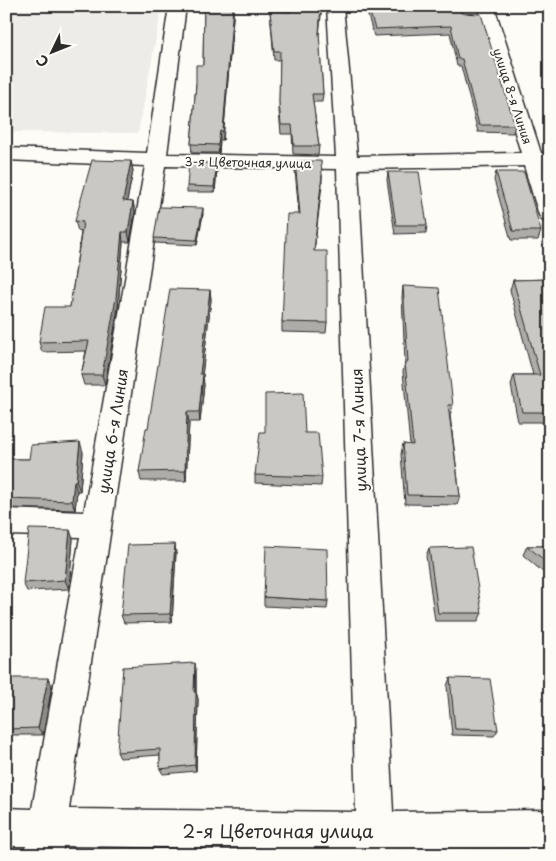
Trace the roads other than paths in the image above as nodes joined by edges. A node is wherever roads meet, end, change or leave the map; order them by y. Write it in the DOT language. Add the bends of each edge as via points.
graph roads {
  1 [pos="178,6"];
  2 [pos="335,6"];
  3 [pos="485,6"];
  4 [pos="6,154"];
  5 [pos="542,159"];
  6 [pos="156,160"];
  7 [pos="347,163"];
  8 [pos="550,215"];
  9 [pos="6,522"];
  10 [pos="97,525"];
  11 [pos="6,827"];
  12 [pos="550,829"];
  13 [pos="45,842"];
  14 [pos="375,843"];
  1 -- 6 [label="lane, улица 6-я Линия"];
  2 -- 7 [label="lane, улица 7-я Линия"];
  3 -- 5 [label="lane, улица 8-я Линия"];
  4 -- 6 [label="lane, 3-я Цветочная улица"];
  5 -- 7 [label="lane, 3-я Цветочная улица"];
  5 -- 8 [label="lane, улица 8-я Линия"];
  6 -- 7 [label="lane, 3-я Цветочная улица"];
  6 -- 10 [label="lane, улица 6-я Линия"];
  7 -- 14 [label="lane, улица 7-я Линия"];
  9 -- 10 [label="lane"];
  10 -- 13 [label="lane, улица 6-я Линия"];
  11 -- 13 [label="lane, 2-я Цветочная улица"];
  12 -- 14 [label="lane, 2-я Цветочная улица"];
  13 -- 14 [label="lane, 2-я Цветочная улица"];
}
